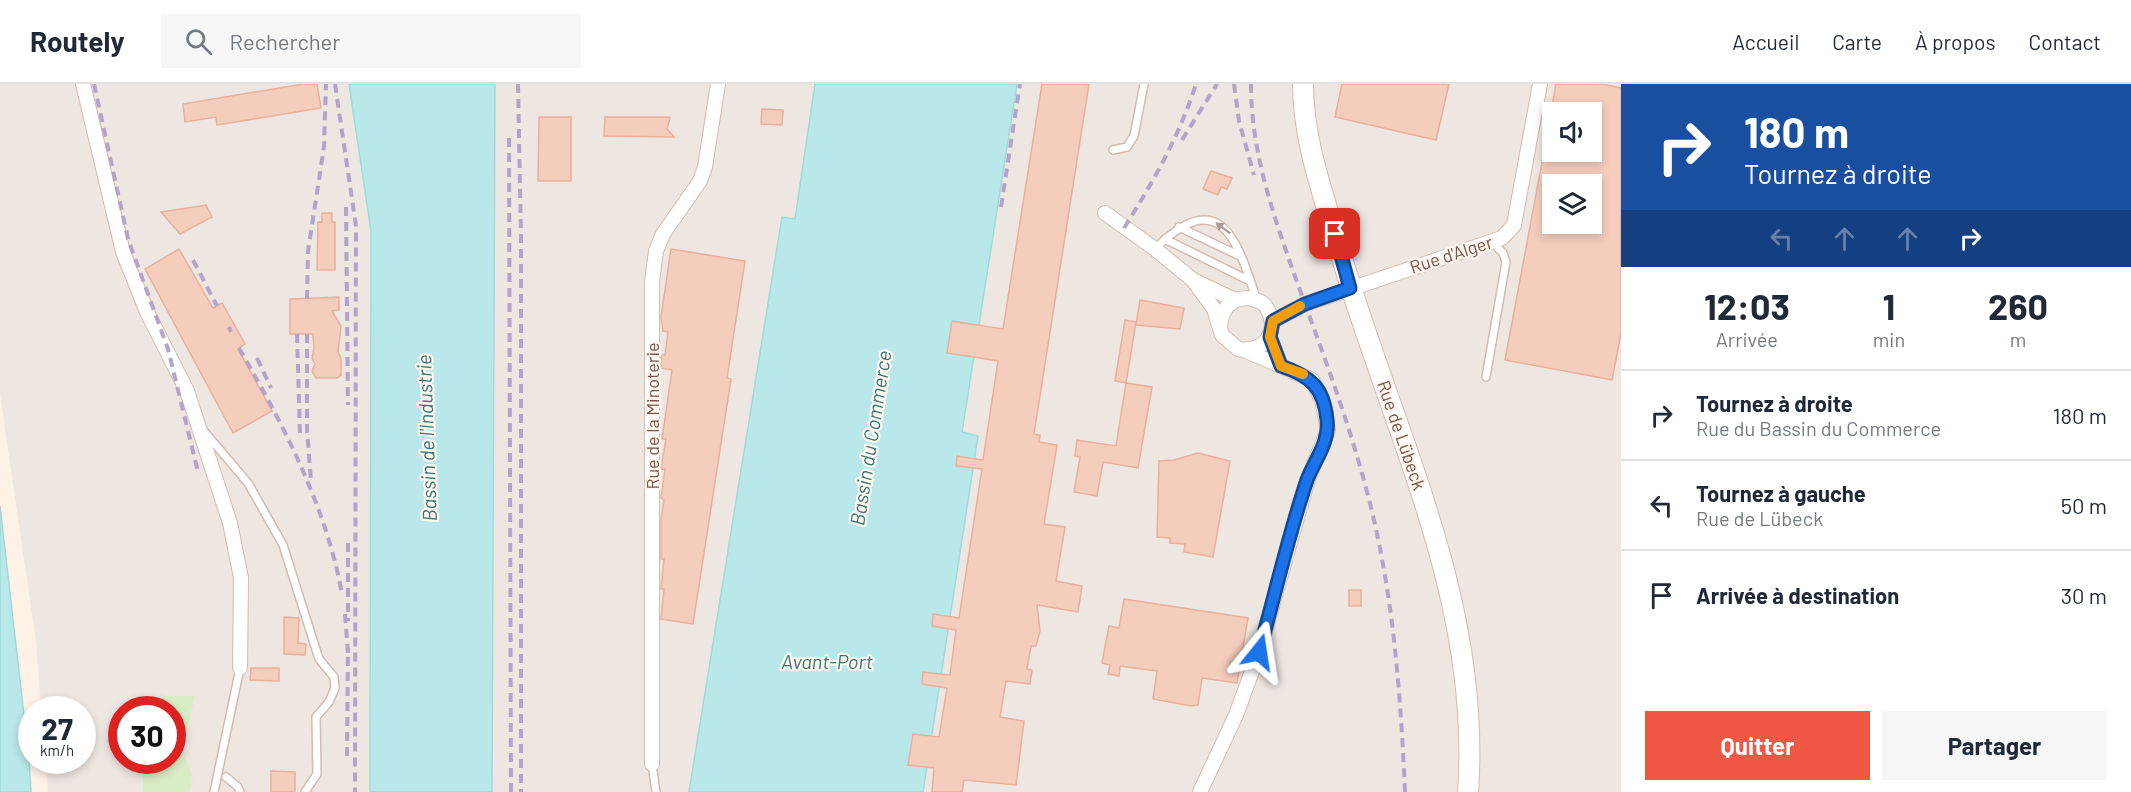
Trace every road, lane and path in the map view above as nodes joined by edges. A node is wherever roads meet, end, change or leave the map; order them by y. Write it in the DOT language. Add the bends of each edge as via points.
graph roads {
  1 [pos="83,84"];
  2 [pos="718,84"];
  3 [pos="1144,84"];
  4 [pos="1303,84"];
  5 [pos="1540,84"];
  6 [pos="1113,150"];
  7 [pos="1105,213"];
  8 [pos="1179,227"];
  9 [pos="1491,241"];
  10 [pos="1160,244"];
  11 [pos="1240,256"];
  12 [pos="1193,280"];
  13 [pos="1250,280"];
  14 [pos="1350,288"];
  15 [pos="1235,300"];
  16 [pos="1260,301"];
  17 [pos="1305,304"];
  18 [pos="1273,321"];
  19 [pos="1220,326"];
  20 [pos="1270,337"];
  21 [pos="1246,351"];
  22 [pos="1281,366"];
  23 [pos="1486,377"];
  24 [pos="200,425"];
  25 [pos="240,668"];
  26 [pos="652,764"];
  27 [pos="226,777"];
  28 [pos="213,792"];
  29 [pos="240,792"];
  30 [pos="305,792"];
  31 [pos="656,792"];
  32 [pos="1200,792"];
  33 [pos="1468,792"];
  1 -- 24 [label="street" via="123,252"];
  2 -- 26 [label="street, Rue de la Minoterie" via="705,167 700,181 663,234 656,251 652,282"];
  3 -- 6 [label="lane" via="1134,136 1127,147"];
  4 -- 14 [label="main road, Rue de Lübeck" via="1307,135"];
  5 -- 9 [label="street, Rue d'Alger" via="1514,225 1502,238"];
  7 -- 10 [label="street"];
  8 -- 10 [label="lane"];
  8 -- 11 [label="lane"];
  11 -- 8 [label="lane, one-way" via="1232,235 1209,219 1191,220"];
  9 -- 14 [label="street, Rue d'Alger"];
  9 -- 23 [label="lane" via="1506,262"];
  10 -- 12 [label="street"];
  10 -- 13 [label="lane"];
  11 -- 13 [label="lane"];
  12 -- 15 [label="street"];
  12 -- 19 [label="street" via="1214,309"];
  13 -- 16 [label="lane"];
  14 -- 17 [label="street, Rue d'Alger"];
  14 -- 33 [label="main road, Rue de Lübeck" via="1418,480 1446,573 1464,669"];
  15 -- 16 [label="street" via="1245,297"];
  15 -- 19 [label="street" via="1221,316"];
  16 -- 17 [label="street" via="1276,306"];
  16 -- 18 [label="street"];
  17 -- 18 [label="street"];
  18 -- 20 [label="street"];
  19 -- 21 [label="street" via="1228,343"];
  20 -- 21 [label="street" via="1260,347"];
  20 -- 22 [label="street"];
  21 -- 22 [label="street"];
  22 -- 32 [label="street" via="1312,380 1322,400 1328,430 1308,479 1259,652 1236,715"];
  24 -- 25 [label="street" via="237,554 242,605"];
  24 -- 30 [label="lane" via="248,483 284,545 319,659 334,677 335,688 329,702 316,717 317,774"];
  25 -- 28 [label="lane"];
  26 -- 31 [label="lane"];
  27 -- 29 [label="lane"];
}
